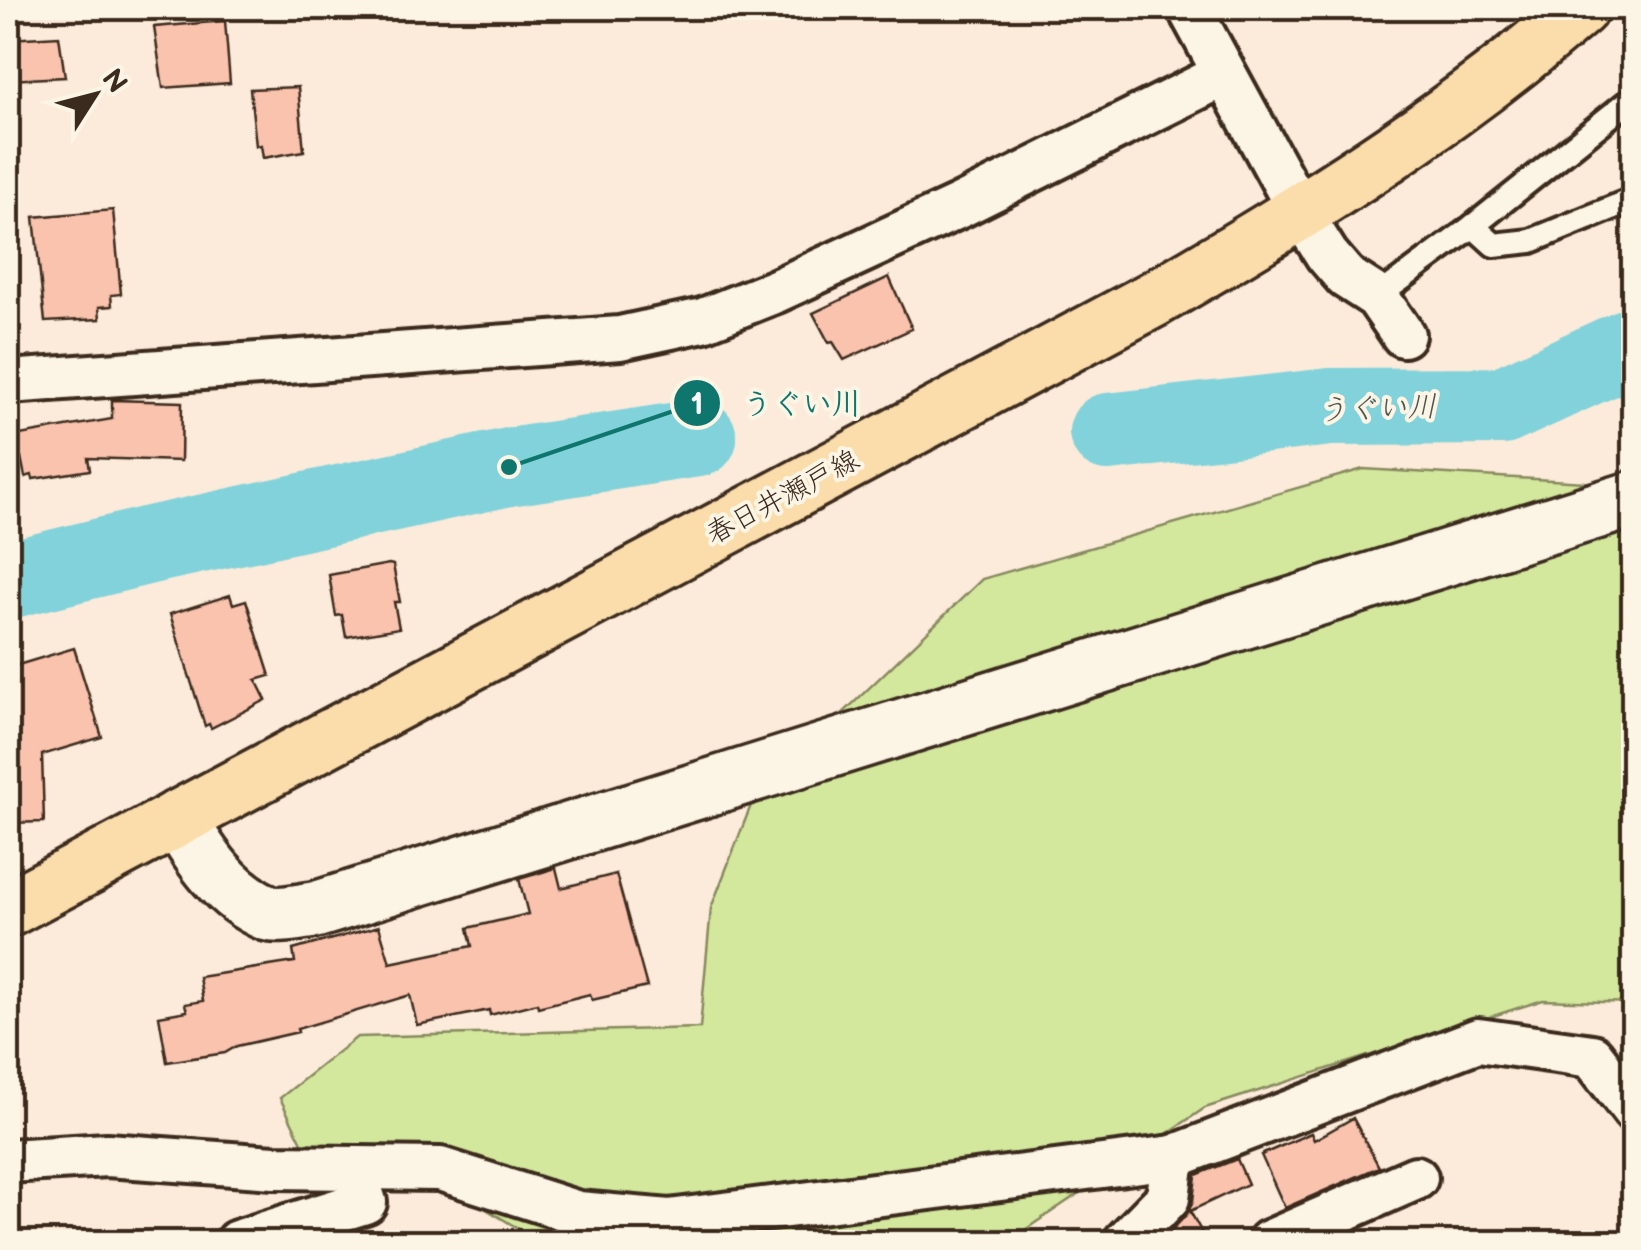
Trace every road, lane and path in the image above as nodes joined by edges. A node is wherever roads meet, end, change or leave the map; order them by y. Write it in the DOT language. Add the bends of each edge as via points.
graph roads {
  1 [pos="1189,8"];
  2 [pos="1580,8"];
  3 [pos="1223,75"];
  4 [pos="1634,97"];
  5 [pos="1634,199"];
  6 [pos="1300,214"];
  7 [pos="1473,226"];
  8 [pos="1378,296"];
  9 [pos="1403,335"];
  10 [pos="8,382"];
  11 [pos="1634,499"];
  12 [pos="178,818"];
  13 [pos="8,909"];
  14 [pos="1634,1111"];
  15 [pos="1173,1157"];
  16 [pos="8,1161"];
  17 [pos="354,1168"];
  18 [pos="1416,1178"];
  19 [pos="237,1242"];
  20 [pos="1125,1242"];
  21 [pos="1269,1242"];
  1 -- 3 [label="street"];
  2 -- 6 [label="main road, 春日井瀬戸線"];
  3 -- 6 [label="street"];
  3 -- 10 [label="street" via="894,238 703,320 620,338"];
  4 -- 7 [label="lane"];
  5 -- 7 [label="lane" via="1531,241 1494,245"];
  6 -- 8 [label="street" via="1346,278"];
  6 -- 12 [label="main road, 春日井瀬戸線" via="1154,299"];
  7 -- 8 [label="lane"];
  8 -- 9 [label="street"];
  11 -- 12 [label="street" via="315,910 271,914 226,886"];
  12 -- 13 [label="main road, 春日井瀬戸線"];
  14 -- 15 [label="street" via="1592,1056 1478,1040"];
  15 -- 17 [label="street" via="669,1221 578,1212 440,1169"];
  15 -- 20 [label="street" via="1168,1198"];
  16 -- 17 [label="street" via="107,1155"];
  17 -- 19 [label="street" via="365,1202"];
  18 -- 21 [label="street"];
}
